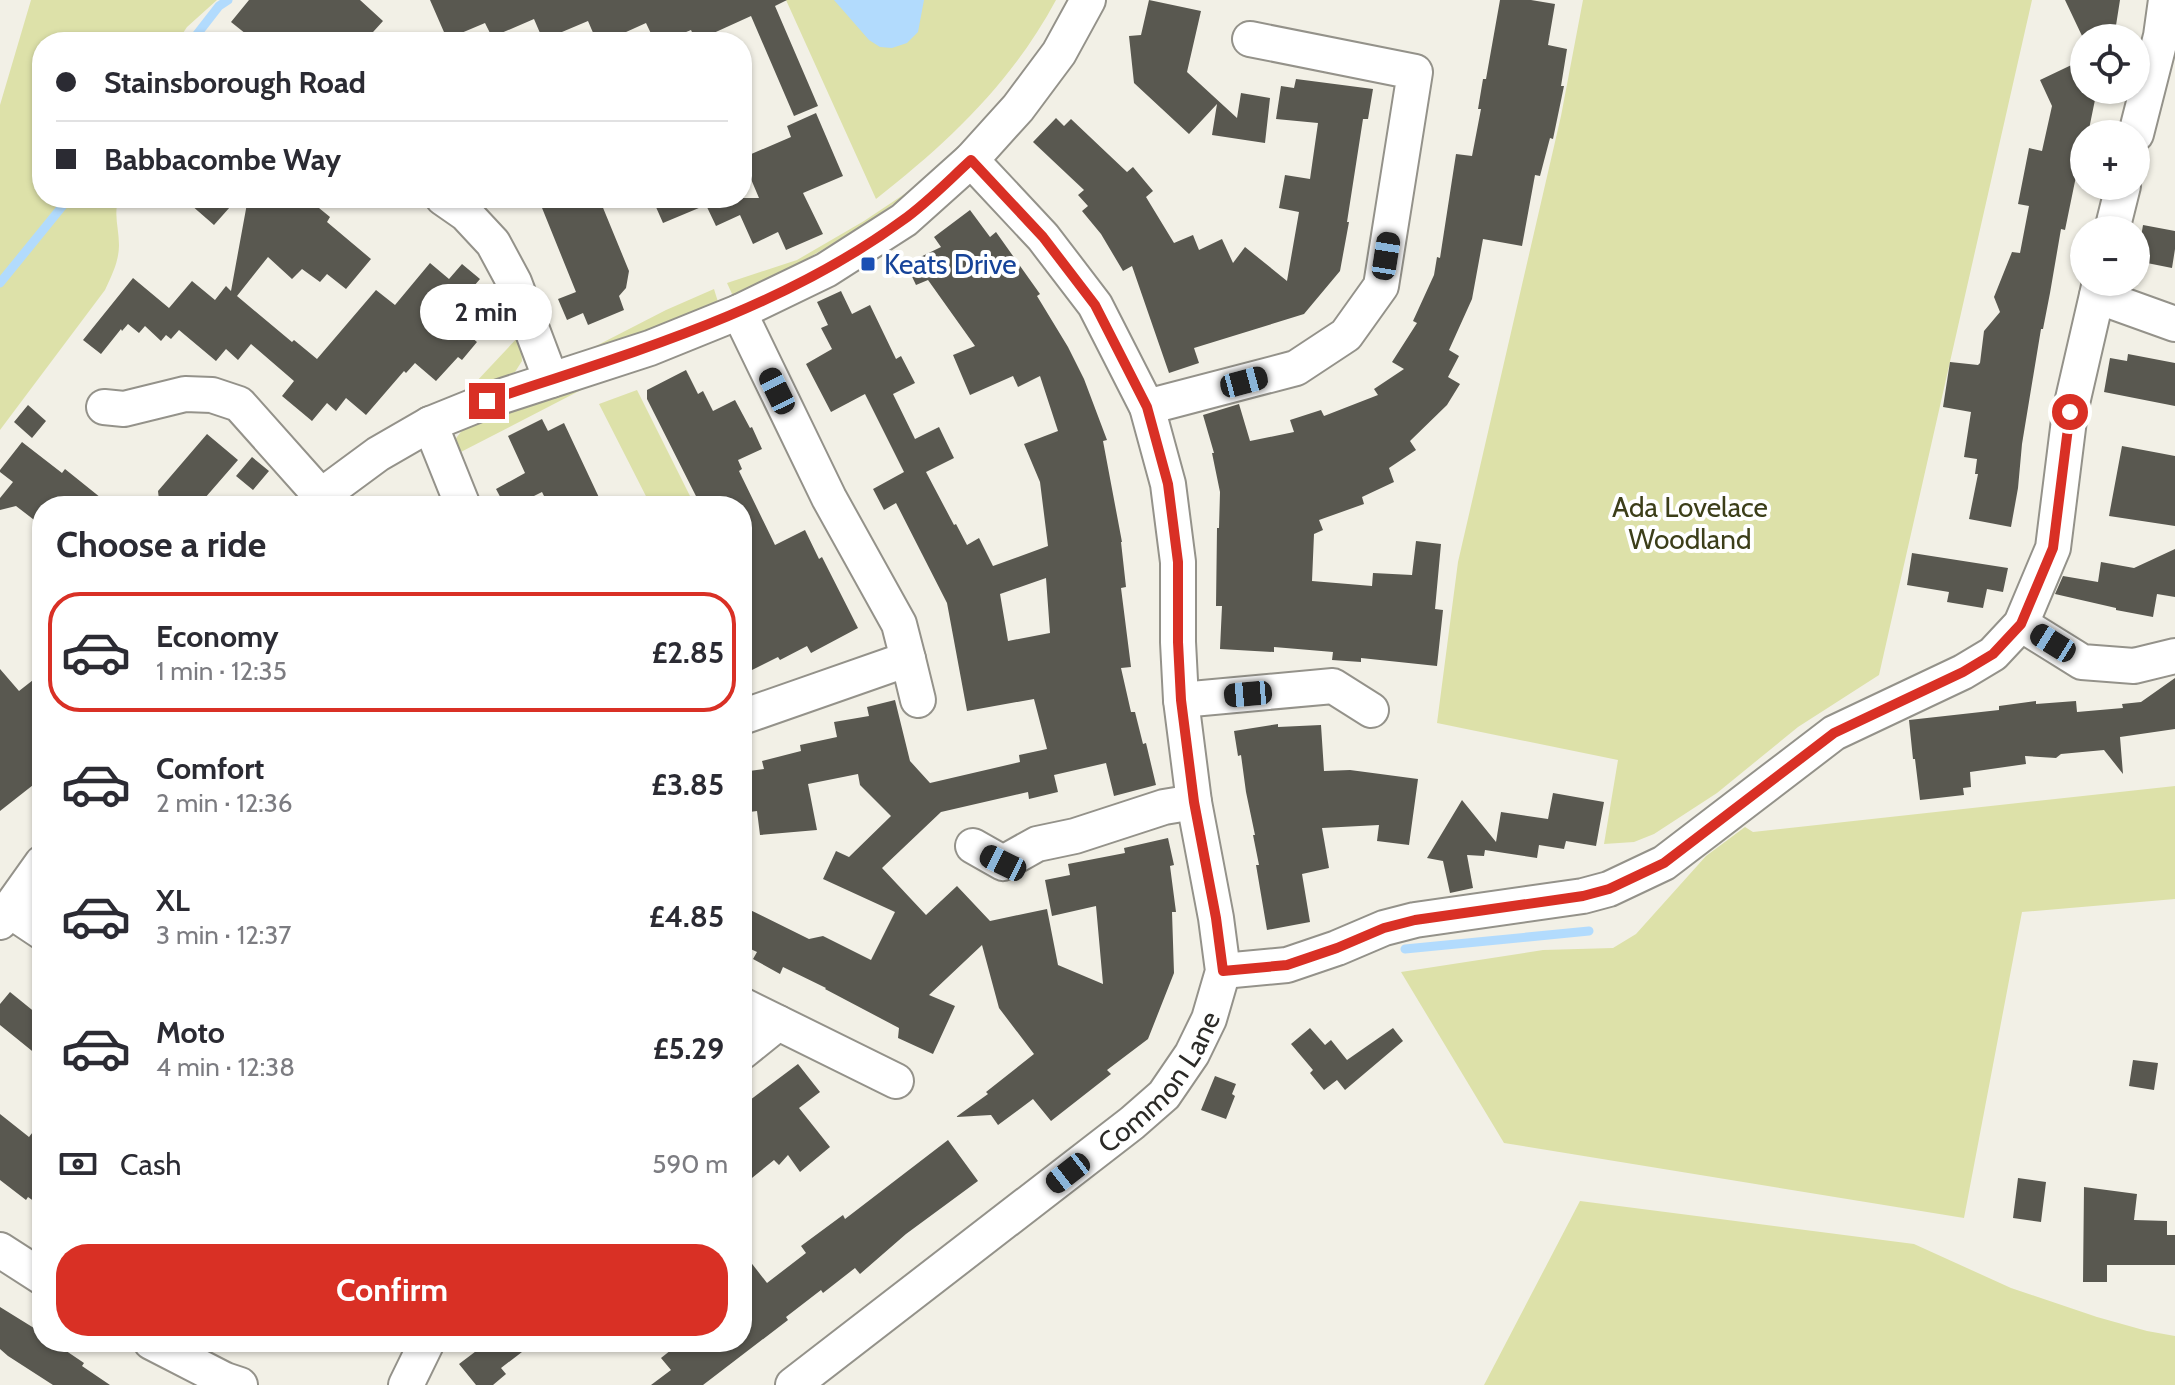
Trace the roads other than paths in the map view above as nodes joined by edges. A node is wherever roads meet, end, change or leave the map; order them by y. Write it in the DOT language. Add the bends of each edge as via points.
graph roads {
  1 [pos="1088,0"];
  2 [pos="2166,0"];
  3 [pos="2168,38"];
  4 [pos="1250,39"];
  5 [pos="2141,120"];
  6 [pos="971,160"];
  7 [pos="457,208"];
  8 [pos="2096,296"];
  9 [pos="2113,296"];
  10 [pos="739,312"];
  11 [pos="2175,324"];
  12 [pos="551,380"];
  13 [pos="104,407"];
  14 [pos="1147,407"];
  15 [pos="430,424"];
  16 [pos="312,496"];
  17 [pos="323,496"];
  18 [pos="459,496"];
  19 [pos="2021,624"];
  20 [pos="2175,656"];
  21 [pos="908,659"];
  22 [pos="918,700"];
  23 [pos="1181,700"];
  24 [pos="1371,710"];
  25 [pos="752,714"];
  26 [pos="1194,802"];
  27 [pos="973,846"];
  28 [pos="32,877"];
  29 [pos="4,916"];
  30 [pos="32,928"];
  31 [pos="1223,971"];
  32 [pos="752,1010"];
  33 [pos="778,1023"];
  34 [pos="752,1044"];
  35 [pos="896,1081"];
  36 [pos="0,1250"];
  37 [pos="32,1271"];
  38 [pos="170,1352"];
  39 [pos="422,1352"];
  40 [pos="240,1385"];
  41 [pos="406,1385"];
  42 [pos="793,1385"];
  1 -- 6 [label="street" via="1059,53"];
  2 -- 3 [label="street"];
  3 -- 5 [label="street"];
  4 -- 14 [label="street" via="1415,72 1381,286 1346,335 1296,368"];
  6 -- 10 [label="street" via="904,220 826,270"];
  6 -- 14 [label="street, Common Lane" via="1043,237 1095,305"];
  7 -- 12 [label="street" via="493,243 514,282"];
  8 -- 19 [label="street" via="2070,412 2053,548"];
  9 -- 11 [label="street"];
  10 -- 12 [label="street"];
  10 -- 21 [label="street" via="829,498 899,624"];
  12 -- 15 [label="street"];
  13 -- 16 [label="street" via="124,409 185,394 239,404"];
  14 -- 23 [label="street, Common Lane" via="1168,484 1178,562"];
  15 -- 17 [label="street" via="378,454"];
  15 -- 18 [label="street"];
  19 -- 20 [label="street" via="2082,662 2134,666"];
  19 -- 31 [label="street" via="1993,654 1834,733 1664,863 1609,889 1415,920 1287,965"];
  21 -- 22 [label="street"];
  21 -- 25 [label="street"];
  23 -- 24 [label="street" via="1333,686"];
  23 -- 26 [label="street, Common Lane"];
  26 -- 27 [label="street" via="1037,844 1003,863"];
  26 -- 31 [label="street, Common Lane"];
  28 -- 29 [label="street"];
  29 -- 30 [label="street"];
  31 -- 42 [label="street, Common Lane" via="1209,1019 1164,1095"];
  32 -- 33 [label="street"];
  33 -- 34 [label="street"];
  33 -- 35 [label="street"];
  36 -- 37 [label="street"];
  38 -- 40 [label="street"];
  39 -- 41 [label="street"];
}
